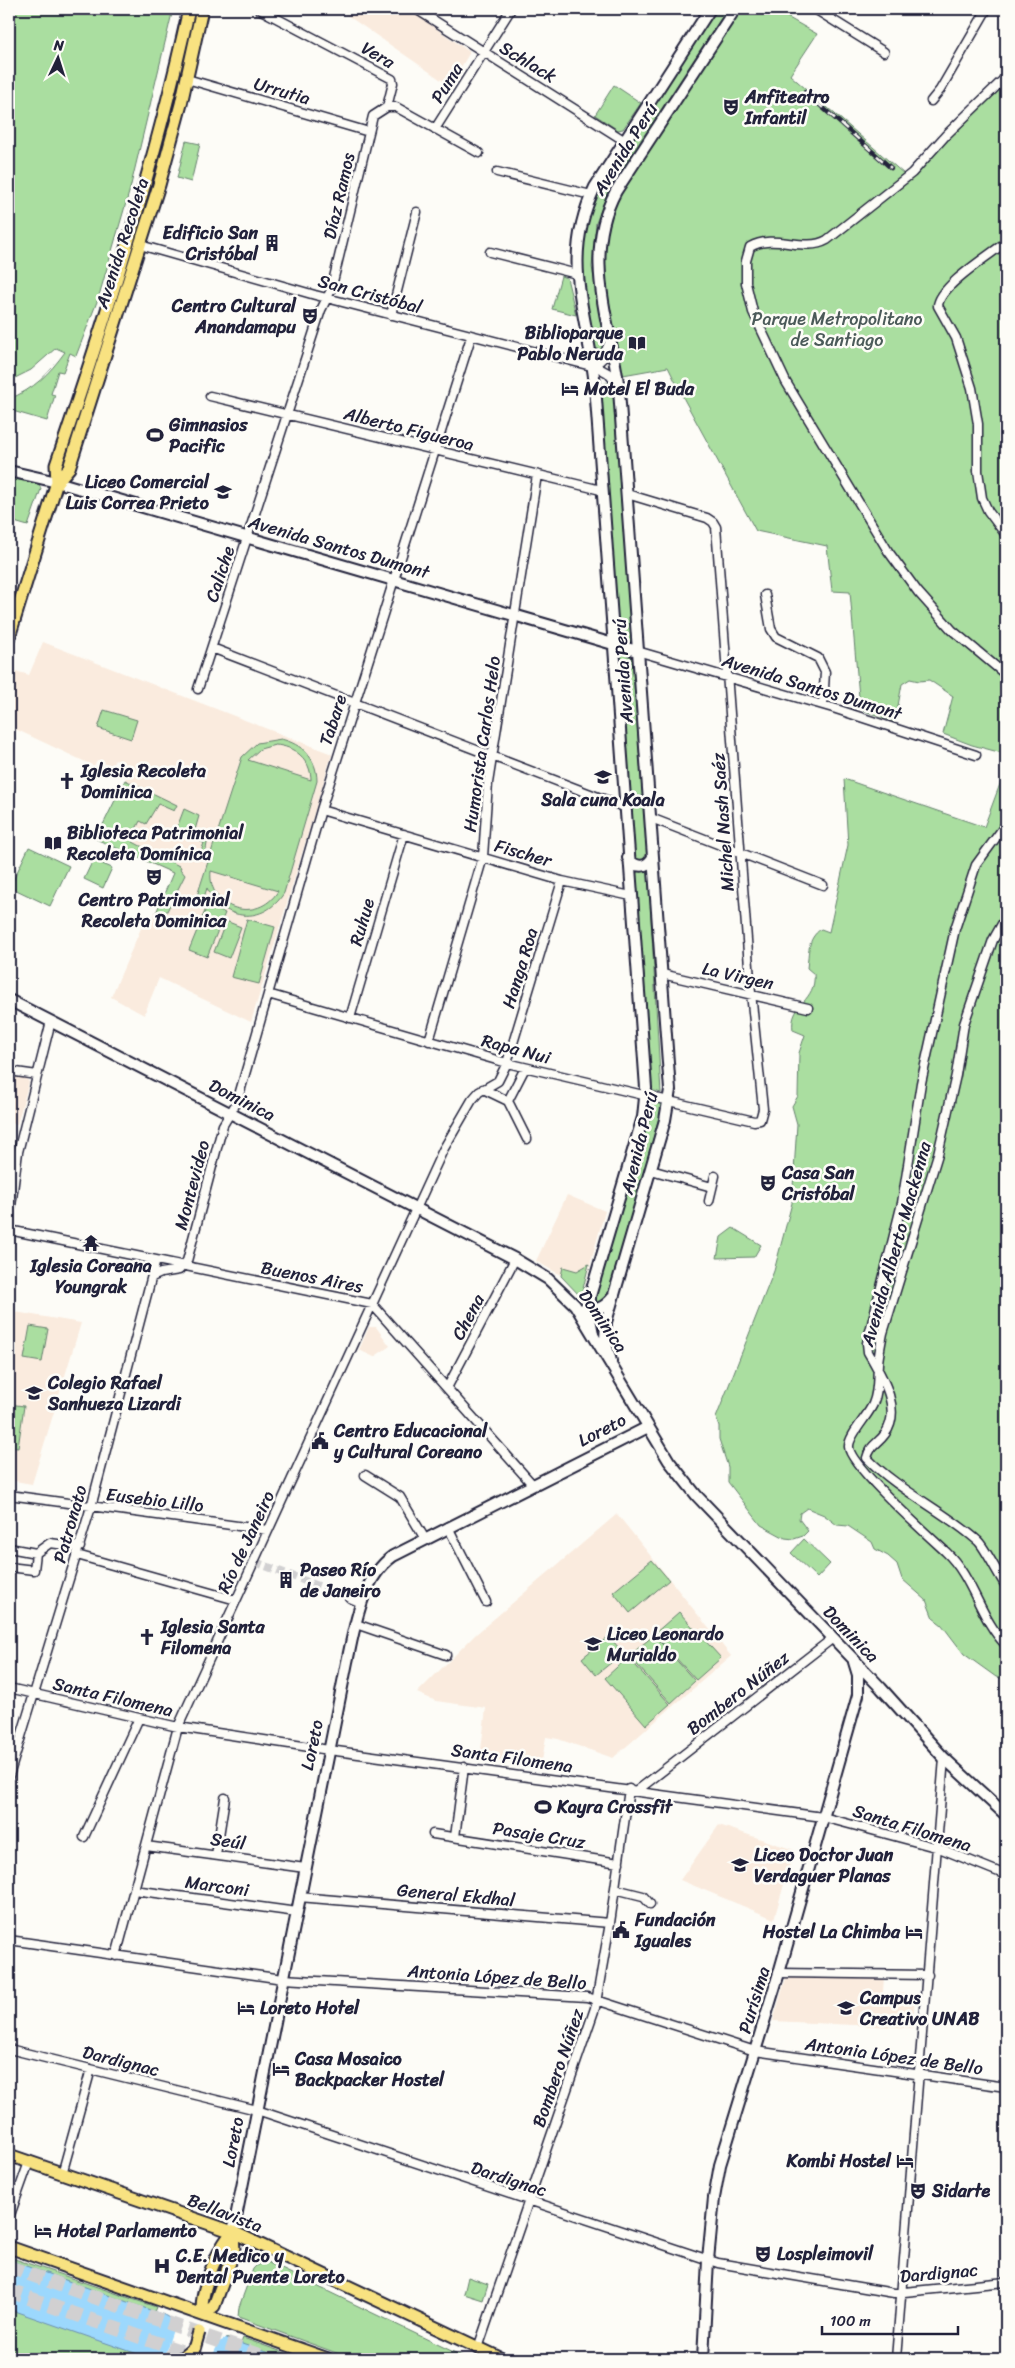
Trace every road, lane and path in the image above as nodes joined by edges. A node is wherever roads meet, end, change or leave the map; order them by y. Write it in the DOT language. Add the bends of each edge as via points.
graph roads {
  1 [pos="189,9"];
  2 [pos="202,9"];
  3 [pos="259,9"];
  4 [pos="416,9"];
  5 [pos="511,9"];
  6 [pos="710,9"];
  7 [pos="735,9"];
  8 [pos="814,9"];
  9 [pos="986,9"];
  10 [pos="884,52"];
  11 [pos="484,53"];
  12 [pos="176,67"];
  13 [pos="1006,77"];
  14 [pos="187,79"];
  15 [pos="931,101"];
  16 [pos="388,107"];
  17 [pos="436,129"];
  18 [pos="369,132"];
  19 [pos="625,141"];
  20 [pos="479,153"];
  21 [pos="497,172"];
  22 [pos="591,195"];
  23 [pos="417,212"];
  24 [pos="131,233"];
  25 [pos="1006,242"];
  26 [pos="140,245"];
  27 [pos="490,252"];
  28 [pos="577,274"];
  29 [pos="327,298"];
  30 [pos="391,315"];
  31 [pos="471,337"];
  32 [pos="609,342"];
  33 [pos="593,367"];
  34 [pos="618,385"];
  35 [pos="210,396"];
  36 [pos="288,415"];
  37 [pos="435,450"];
  38 [pos="9,472"];
  39 [pos="537,475"];
  40 [pos="57,482"];
  41 [pos="602,490"];
  42 [pos="627,494"];
  43 [pos="1006,534"];
  44 [pos="248,537"];
  45 [pos="394,580"];
  46 [pos="765,595"];
  47 [pos="515,615"];
  48 [pos="9,637"];
  49 [pos="612,644"];
  50 [pos="212,648"];
  51 [pos="637,651"];
  52 [pos="1006,675"];
  53 [pos="726,678"];
  54 [pos="198,689"];
  55 [pos="354,703"];
  56 [pos="823,705"];
  57 [pos="976,755"];
  58 [pos="492,756"];
  59 [pos="624,807"];
  60 [pos="321,810"];
  61 [pos="651,818"];
  62 [pos="1006,824"];
  63 [pos="404,834"];
  64 [pos="740,853"];
  65 [pos="483,857"];
  66 [pos="653,857"];
  67 [pos="628,858"];
  68 [pos="562,880"];
  69 [pos="823,885"];
  70 [pos="631,896"];
  71 [pos="1006,917"];
  72 [pos="662,974"];
  73 [pos="751,993"];
  74 [pos="268,994"];
  75 [pos="9,1000"];
  76 [pos="808,1008"];
  77 [pos="350,1018"];
  78 [pos="51,1021"];
  79 [pos="429,1041"];
  80 [pos="507,1063"];
  81 [pos="526,1068"];
  82 [pos="9,1071"];
  83 [pos="37,1075"];
  84 [pos="483,1089"];
  85 [pos="646,1096"];
  86 [pos="508,1101"];
  87 [pos="669,1101"];
  88 [pos="230,1113"];
  89 [pos="760,1120"];
  90 [pos="527,1139"];
  91 [pos="651,1170"];
  92 [pos="715,1176"];
  93 [pos="712,1187"];
  94 [pos="709,1201"];
  95 [pos="417,1209"];
  96 [pos="9,1222"];
  97 [pos="9,1230"];
  98 [pos="515,1259"];
  99 [pos="156,1260"];
  100 [pos="184,1266"];
  101 [pos="152,1277"];
  102 [pos="614,1296"];
  103 [pos="372,1304"];
  104 [pos="575,1305"];
  105 [pos="589,1310"];
  106 [pos="593,1334"];
  107 [pos="610,1361"];
  108 [pos="878,1370"];
  109 [pos="447,1388"];
  110 [pos="648,1427"];
  111 [pos="365,1475"];
  112 [pos="533,1485"];
  113 [pos="9,1495"];
  114 [pos="92,1507"];
  115 [pos="448,1527"];
  116 [pos="268,1530"];
  117 [pos="425,1539"];
  118 [pos="9,1548"];
  119 [pos="78,1551"];
  120 [pos="36,1553"];
  121 [pos="9,1567"];
  122 [pos="1006,1586"];
  123 [pos="350,1598"];
  124 [pos="236,1600"];
  125 [pos="486,1602"];
  126 [pos="362,1603"];
  127 [pos="356,1624"];
  128 [pos="833,1638"];
  129 [pos="1006,1645"];
  130 [pos="446,1655"];
  131 [pos="851,1656"];
  132 [pos="9,1688"];
  133 [pos="881,1688"];
  134 [pos="33,1694"];
  135 [pos="858,1695"];
  136 [pos="139,1718"];
  137 [pos="178,1727"];
  138 [pos="329,1750"];
  139 [pos="944,1758"];
  140 [pos="464,1767"];
  141 [pos="9,1776"];
  142 [pos="634,1790"];
  143 [pos="224,1798"];
  144 [pos="1006,1816"];
  145 [pos="823,1817"];
  146 [pos="434,1834"];
  147 [pos="84,1837"];
  148 [pos="455,1838"];
  149 [pos="146,1846"];
  150 [pos="938,1848"];
  151 [pos="216,1855"];
  152 [pos="620,1863"];
  153 [pos="305,1868"];
  154 [pos="1006,1875"];
  155 [pos="615,1889"];
  156 [pos="134,1890"];
  157 [pos="299,1897"];
  158 [pos="650,1904"];
  159 [pos="297,1912"];
  160 [pos="610,1923"];
  161 [pos="9,1940"];
  162 [pos="116,1956"];
  163 [pos="779,1973"];
  164 [pos="928,1975"];
  165 [pos="283,1979"];
  166 [pos="597,1999"];
  167 [pos="9,2049"];
  168 [pos="755,2051"];
  169 [pos="90,2068"];
  170 [pos="920,2075"];
  171 [pos="1006,2087"];
  172 [pos="257,2110"];
  173 [pos="9,2155"];
  174 [pos="29,2162"];
  175 [pos="62,2174"];
  176 [pos="528,2201"];
  177 [pos="9,2218"];
  178 [pos="232,2232"];
  179 [pos="9,2247"];
  180 [pos="708,2260"];
  181 [pos="1006,2282"];
  182 [pos="902,2293"];
  183 [pos="203,2315"];
  184 [pos="195,2347"];
  185 [pos="478,2348"];
  186 [pos="9,2357"];
  187 [pos="14,2359"];
  188 [pos="182,2359"];
  189 [pos="191,2359"];
  190 [pos="328,2359"];
  191 [pos="502,2359"];
  192 [pos="703,2359"];
  193 [pos="896,2359"];
  1 -- 12 [label="main road, Avenida Recoleta"];
  2 -- 14 [label="main road, Avenida Recoleta"];
  3 -- 16 [label="street, Vera" via="392,79 394,83"];
  4 -- 11 [label="street, Schlack"];
  5 -- 11 [label="street, Puma"];
  6 -- 19 [label="main road, Avenida Perú"];
  7 -- 32 [label="main road, Avenida Perú" via="606,211 600,232 598,261"];
  8 -- 10 [label="street"];
  9 -- 15 [label="street"];
  11 -- 17 [label="street, Puma"];
  11 -- 19 [label="street, Schlack"];
  12 -- 14 [label="main road"];
  12 -- 24 [label="main road, Avenida Recoleta"];
  13 -- 52 [label="street" via="946,134 912,173 818,245 760,241 750,247 746,261 746,283 753,312 786,382 888,551 937,615"];
  14 -- 18 [label="street, Urrutia"];
  14 -- 26 [label="main road, Avenida Recoleta"];
  16 -- 17 [label="street" via="396,107"];
  16 -- 18 [label="street, Díaz Ramos" via="375,114"];
  17 -- 20 [label="street"];
  18 -- 29 [label="street, Díaz Ramos" via="333,285"];
  19 -- 22 [label="main road, Avenida Perú"];
  21 -- 22 [label="street"];
  22 -- 28 [label="main road, Avenida Perú" via="578,234"];
  23 -- 30 [label="street"];
  24 -- 26 [label="main road" via="133,240"];
  24 -- 40 [label="main road, Avenida Recoleta" via="56,465"];
  25 -- 43 [label="street" via="944,292 938,306 956,338 972,388 978,424 978,471 982,498"];
  26 -- 29 [label="street, San Cristóbal"];
  26 -- 40 [label="main road, Avenida Recoleta" via="69,468"];
  27 -- 28 [label="street"];
  28 -- 33 [label="main road, Avenida Perú"];
  29 -- 30 [label="street, San Cristóbal"];
  29 -- 36 [label="street, Caliche"];
  30 -- 31 [label="street, San Cristóbal"];
  31 -- 33 [label="street, San Cristóbal"];
  31 -- 37 [label="street, Tabare"];
  32 -- 33 [label="street" via="603,358"];
  32 -- 34 [label="main road, Avenida Perú"];
  33 -- 34 [label="street, San Cristóbal" via="604,370"];
  33 -- 41 [label="main road, Avenida Perú"];
  34 -- 42 [label="main road, Avenida Perú"];
  35 -- 36 [label="street, Alberto Figueroa"];
  36 -- 37 [label="street, Alberto Figueroa"];
  36 -- 44 [label="street, Caliche"];
  37 -- 39 [label="street, Alberto Figueroa"];
  37 -- 45 [label="street, Tabare"];
  38 -- 40 [label="main road, Avenida Santos Dumont"];
  39 -- 41 [label="street, Alberto Figueroa"];
  39 -- 47 [label="street, Humorista Carlos Helo"];
  40 -- 44 [label="main road, Avenida Santos Dumont"];
  40 -- 48 [label="main road, Avenida Recoleta"];
  41 -- 49 [label="main road, Avenida Perú"];
  42 -- 51 [label="main road, Avenida Perú"];
  42 -- 53 [label="street, Michel Nash Saéz" via="713,522"];
  44 -- 45 [label="main road, Avenida Santos Dumont"];
  44 -- 50 [label="street, Caliche"];
  45 -- 47 [label="main road, Avenida Santos Dumont"];
  45 -- 55 [label="street, Tabare"];
  46 -- 56 [label="street" via="771,628 776,637 818,658 825,672"];
  47 -- 49 [label="main road, Avenida Santos Dumont"];
  47 -- 58 [label="street, Humorista Carlos Helo"];
  49 -- 51 [label="main road, Avenida Santos Dumont"];
  49 -- 59 [label="main road, Avenida Perú"];
  50 -- 54 [label="street, Caliche"];
  50 -- 55 [label="street"];
  51 -- 53 [label="street, Avenida Santos Dumont"];
  51 -- 61 [label="main road, Avenida Perú"];
  53 -- 56 [label="street, Avenida Santos Dumont"];
  53 -- 64 [label="street, Michel Nash Saéz"];
  55 -- 58 [label="street"];
  55 -- 60 [label="street, Tabare"];
  56 -- 57 [label="street, Avenida Santos Dumont"];
  58 -- 59 [label="street"];
  58 -- 65 [label="street, Humorista Carlos Helo"];
  59 -- 67 [label="main road, Avenida Perú"];
  60 -- 63 [label="street, Fischer"];
  60 -- 74 [label="street, Tabare"];
  61 -- 64 [label="street"];
  61 -- 66 [label="main road, Avenida Perú"];
  62 -- 108 [label="street" via="976,866 951,943 921,1083 902,1203 868,1344 868,1352"];
  63 -- 65 [label="street, Fischer"];
  63 -- 77 [label="street, Ruhue"];
  64 -- 69 [label="street"];
  64 -- 73 [label="street, Michel Nash Saéz"];
  65 -- 68 [label="street, Fischer"];
  65 -- 79 [label="street, Humorista Carlos Helo"];
  66 -- 67 [label="main road" via="641,866"];
  66 -- 72 [label="main road, Avenida Perú"];
  67 -- 70 [label="main road, Avenida Perú"];
  68 -- 70 [label="street, Fischer"];
  68 -- 80 [label="street, Hanga Roa"];
  70 -- 85 [label="main road, Avenida Perú"];
  71 -- 108 [label="street, Avenida Alberto Mackenna" via="993,940 964,1024 938,1154 883,1333"];
  72 -- 73 [label="street, La Virgen"];
  72 -- 87 [label="main road, Avenida Perú"];
  73 -- 76 [label="street, La Virgen"];
  73 -- 89 [label="street, Michel Nash Saéz" via="763,1109"];
  74 -- 77 [label="street, Rapa Nui"];
  74 -- 88 [label="street, Tabare" via="237,1102"];
  75 -- 78 [label="main road, Dominica"];
  77 -- 79 [label="street, Rapa Nui"];
  78 -- 83 [label="street"];
  78 -- 88 [label="main road, Dominica"];
  79 -- 80 [label="street, Rapa Nui"];
  80 -- 81 [label="street, Rapa Nui"];
  80 -- 84 [label="street" via="498,1081"];
  81 -- 85 [label="street, Rapa Nui"];
  81 -- 86 [label="street"];
  82 -- 83 [label="street"];
  83 -- 96 [label="street" via="18,1152"];
  84 -- 86 [label="street"];
  84 -- 95 [label="street" via="469,1104 443,1150"];
  85 -- 87 [label="street, Rapa Nui"];
  85 -- 105 [label="main road, Avenida Perú" via="643,1117 590,1296"];
  86 -- 90 [label="street"];
  87 -- 89 [label="street, Rapa Nui" via="754,1122"];
  87 -- 91 [label="main road, Avenida Perú"];
  88 -- 95 [label="main road, Dominica"];
  88 -- 100 [label="street, Montevideo" via="223,1125"];
  91 -- 93 [label="street"];
  91 -- 102 [label="main road, Avenida Perú"];
  92 -- 93 [label="street"];
  93 -- 94 [label="street"];
  95 -- 98 [label="main road, Dominica"];
  95 -- 103 [label="street, Río de Janeiro"];
  97 -- 99 [label="street, Buenos Aires"];
  98 -- 104 [label="main road, Dominica" via="548,1279"];
  98 -- 109 [label="street, Chena"];
  99 -- 100 [label="street, Buenos Aires"];
  99 -- 101 [label="street, Patronato"];
  100 -- 101 [label="street"];
  100 -- 103 [label="street, Buenos Aires"];
  101 -- 114 [label="street, Patronato"];
  102 -- 105 [label="main road" via="602,1307"];
  102 -- 107 [label="main road, Avenida Perú" via="605,1334"];
  103 -- 109 [label="street, Buenos Aires"];
  103 -- 116 [label="street, Río de Janeiro"];
  104 -- 105 [label="main road"];
  104 -- 106 [label="main road, Dominica"];
  105 -- 106 [label="main road, Avenida Perú"];
  106 -- 107 [label="main road, Dominica"];
  107 -- 110 [label="main road, Dominica"];
  108 -- 122 [label="street" via="894,1418 885,1434 870,1448 868,1458 884,1475 979,1542"];
  108 -- 129 [label="street, Avenida Alberto Mackenna" via="875,1400 850,1439 850,1452 911,1521 953,1560 996,1634"];
  109 -- 112 [label="street, Buenos Aires"];
  110 -- 112 [label="main road, Loreto"];
  110 -- 128 [label="main road, Dominica" via="692,1491"];
  111 -- 117 [label="street" via="400,1497"];
  112 -- 115 [label="main road, Loreto"];
  113 -- 114 [label="street, Eusebio Lillo"];
  114 -- 116 [label="street, Eusebio Lillo"];
  114 -- 119 [label="street, Patronato"];
  115 -- 117 [label="main road, Loreto"];
  115 -- 125 [label="street"];
  116 -- 124 [label="street, Río de Janeiro"];
  117 -- 126 [label="main road, Loreto" via="386,1560 370,1582"];
  118 -- 120 [label="street"];
  119 -- 120 [label="street" via="50,1543"];
  119 -- 124 [label="street"];
  119 -- 134 [label="street, Patronato"];
  120 -- 121 [label="street" via="34,1570"];
  123 -- 126 [label="street"];
  124 -- 137 [label="street, Río de Janeiro"];
  126 -- 127 [label="main road, Loreto"];
  127 -- 130 [label="street"];
  127 -- 138 [label="main road, Loreto"];
  128 -- 131 [label="main road, Dominica"];
  128 -- 142 [label="street, Bombero Núñez"];
  131 -- 133 [label="main road, Dominica"];
  131 -- 135 [label="main road, Purísima" via="858,1675"];
  132 -- 134 [label="street, Santa Filomena"];
  133 -- 135 [label="main road" via="868,1685"];
  133 -- 139 [label="main road, Dominica"];
  134 -- 136 [label="street, Santa Filomena"];
  134 -- 141 [label="street, Patronato"];
  135 -- 145 [label="main road, Purísima"];
  136 -- 137 [label="street, Santa Filomena"];
  136 -- 147 [label="street"];
  137 -- 138 [label="street, Santa Filomena"];
  137 -- 149 [label="street, Río de Janeiro"];
  138 -- 140 [label="street, Santa Filomena"];
  138 -- 153 [label="main road, Loreto"];
  139 -- 144 [label="main road, Dominica"];
  139 -- 150 [label="street"];
  140 -- 142 [label="street, Santa Filomena"];
  140 -- 148 [label="street"];
  142 -- 145 [label="street, Santa Filomena"];
  142 -- 152 [label="street, Bombero Núñez"];
  143 -- 151 [label="street"];
  145 -- 150 [label="street, Santa Filomena"];
  145 -- 163 [label="main road, Purísima"];
  146 -- 148 [label="street, Pasaje Cruz"];
  148 -- 152 [label="street, Pasaje Cruz"];
  149 -- 151 [label="street, Seúl"];
  149 -- 156 [label="street, Río de Janeiro"];
  150 -- 154 [label="street, Santa Filomena"];
  150 -- 164 [label="street"];
  151 -- 153 [label="street, Seúl"];
  152 -- 155 [label="street, Bombero Núñez"];
  153 -- 157 [label="main road, Loreto"];
  155 -- 158 [label="street" via="643,1896"];
  155 -- 160 [label="street, Bombero Núñez"];
  156 -- 159 [label="street, Marconi"];
  156 -- 162 [label="street, Río de Janeiro"];
  157 -- 159 [label="main road, Loreto"];
  157 -- 160 [label="street, General Ekdhal"];
  159 -- 165 [label="main road, Loreto"];
  160 -- 166 [label="street, Bombero Núñez"];
  161 -- 162 [label="street, Antonia López de Bello"];
  162 -- 165 [label="street, Antonia López de Bello"];
  163 -- 164 [label="street"];
  163 -- 168 [label="main road, Purísima"];
  164 -- 170 [label="street"];
  165 -- 166 [label="street, Antonia López de Bello"];
  165 -- 172 [label="main road, Loreto"];
  166 -- 168 [label="street, Antonia López de Bello"];
  166 -- 176 [label="street, Bombero Núñez"];
  167 -- 169 [label="street, Dardignac"];
  168 -- 170 [label="street, Antonia López de Bello"];
  168 -- 180 [label="main road, Purísima" via="720,2165"];
  169 -- 172 [label="street, Dardignac"];
  169 -- 175 [label="street"];
  170 -- 171 [label="street, Antonia López de Bello"];
  170 -- 182 [label="street"];
  172 -- 176 [label="street, Dardignac"];
  172 -- 178 [label="main road, Loreto"];
  173 -- 174 [label="main road, Bellavista"];
  174 -- 175 [label="main road, Bellavista"];
  174 -- 177 [label="street"];
  175 -- 178 [label="main road, Bellavista"];
  176 -- 180 [label="street, Dardignac"];
  176 -- 185 [label="street, Bombero Núñez"];
  178 -- 183 [label="main road, Loreto" via="224,2240 218,2255 202,2301"];
  178 -- 185 [label="main road, Bellavista"];
  179 -- 183 [label="main road"];
  180 -- 182 [label="street, Dardignac"];
  180 -- 192 [label="main road, Purísima"];
  181 -- 182 [label="street, Dardignac"];
  182 -- 193 [label="street"];
  183 -- 184 [label="main road, Loreto, bridge"];
  183 -- 190 [label="main road"];
  184 -- 188 [label="main road, bridge"];
  184 -- 189 [label="main road, Loreto, bridge"];
  185 -- 191 [label="main road, Bellavista"];
  186 -- 187 [label="main road"];
}
